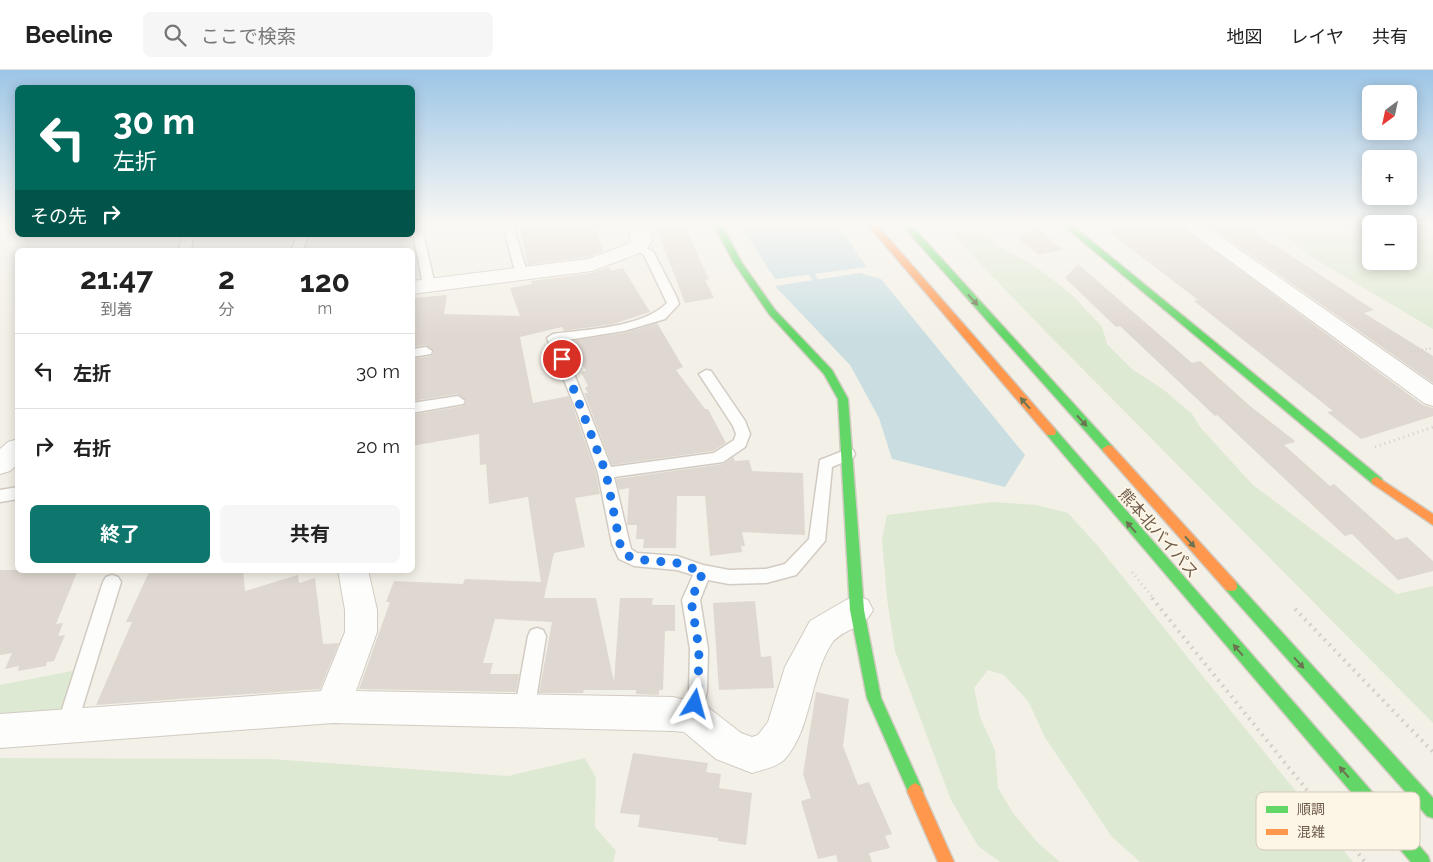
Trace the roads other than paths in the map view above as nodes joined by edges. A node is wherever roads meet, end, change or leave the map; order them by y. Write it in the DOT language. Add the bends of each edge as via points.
graph roads {
  1 [pos="420,262"];
  2 [pos="518,262"];
  3 [pos="600,262"];
  4 [pos="653,262"];
  5 [pos="737,262"];
  6 [pos="904,262"];
  7 [pos="939,262"];
  8 [pos="1111,262"];
  9 [pos="1243,262"];
  10 [pos="522,275"];
  11 [pos="421,287"];
  12 [pos="426,351"];
  13 [pos="415,353"];
  14 [pos="706,374"];
  15 [pos="1433,397"];
  16 [pos="458,401"];
  17 [pos="415,408"];
  18 [pos="15,452"];
  19 [pos="848,454"];
  20 [pos="0,464"];
  21 [pos="606,473"];
  22 [pos="15,494"];
  23 [pos="0,496"];
  24 [pos="1433,520"];
  25 [pos="703,572"];
  26 [pos="354,573"];
  27 [pos="112,582"];
  28 [pos="857,610"];
  29 [pos="536,636"];
  30 [pos="334,707"];
  31 [pos="524,713"];
  32 [pos="692,717"];
  33 [pos="67,725"];
  34 [pos="0,731"];
  35 [pos="1362,792"];
  36 [pos="1417,792"];
  37 [pos="1420,796"];
  38 [pos="1433,810"];
  39 [pos="1412,850"];
  40 [pos="946,862"];
  41 [pos="1422,862"];
  1 -- 11 [label="lane"];
  2 -- 10 [label="lane"];
  3 -- 10 [label="street"];
  4 -- 21 [label="lane" via="673,304 662,316 624,327 553,338"];
  5 -- 19 [label="main road" via="772,312 828,372 843,399"];
  35 -- 6 [label="main road, 熊本北バイパス, one-way"];
  7 -- 36 [label="main road, 熊本北バイパス, one-way"];
  8 -- 24 [label="main road" via="1347,458"];
  9 -- 15 [label="street"];
  10 -- 11 [label="street"];
  12 -- 13 [label="lane"];
  14 -- 21 [label="lane" via="740,425 744,434 740,443 718,458"];
  16 -- 17 [label="lane"];
  18 -- 20 [label="street"];
  19 -- 25 [label="lane" via="825,464 817,541 790,570 766,576 729,577"];
  19 -- 28 [label="main road"];
  21 -- 25 [label="lane" via="620,544 625,554 634,559 677,563"];
  22 -- 23 [label="lane"];
  25 -- 32 [label="lane" via="691,600 699,649 698,691"];
  26 -- 30 [label="street" via="361,610 361,632"];
  27 -- 33 [label="lane"];
  28 -- 32 [label="street" via="822,631 802,667 783,730 770,749 752,755 729,746"];
  28 -- 40 [label="main road" via="874,698"];
  29 -- 31 [label="lane"];
  30 -- 31 [label="street"];
  30 -- 33 [label="street"];
  31 -- 32 [label="street" via="673,714"];
  33 -- 34 [label="street"];
  37 -- 38 [label="main road, 熊本北バイパス, one-way"];
  41 -- 39 [label="main road, 熊本北バイパス, one-way"];
}
